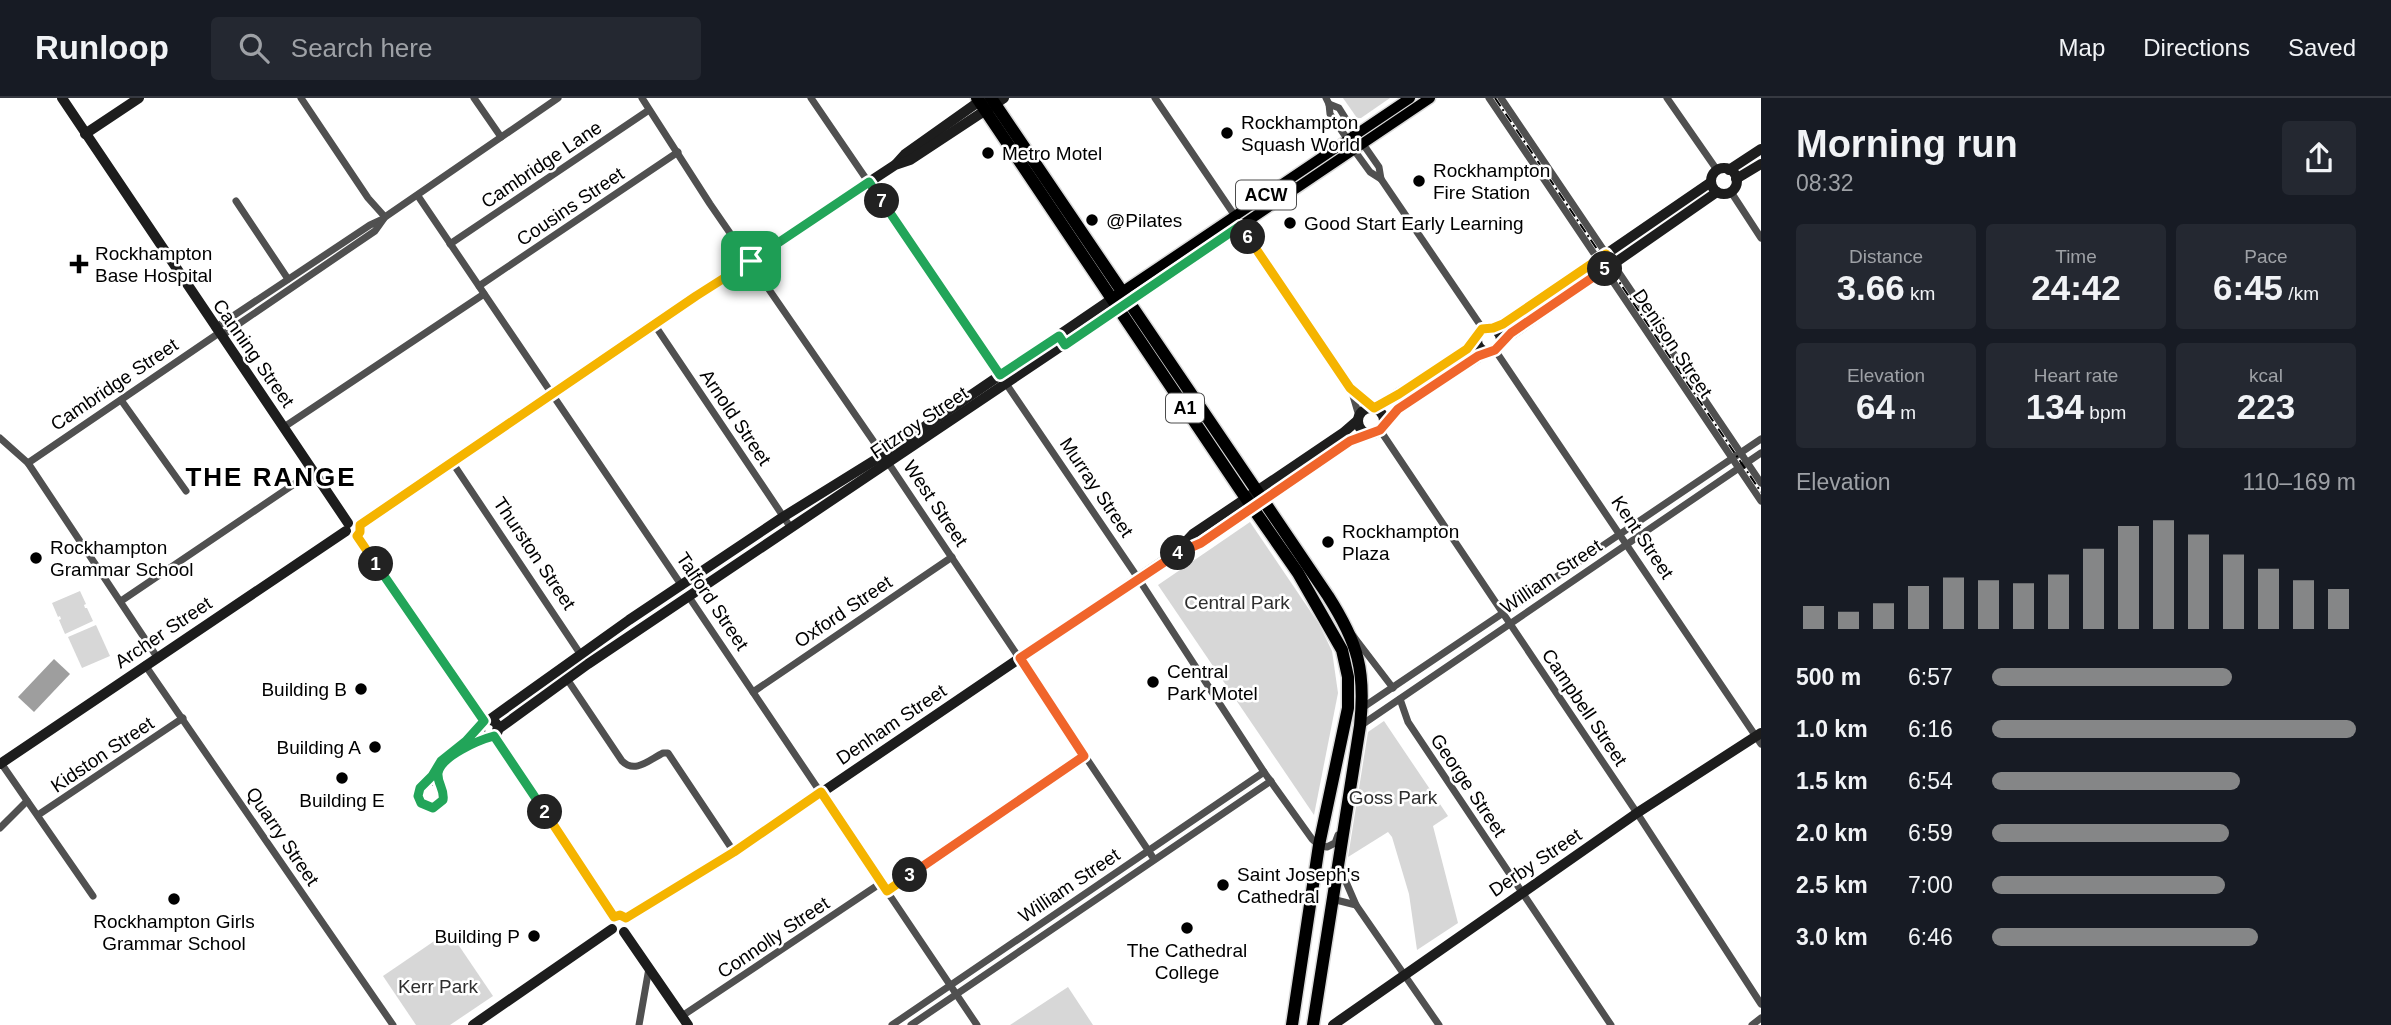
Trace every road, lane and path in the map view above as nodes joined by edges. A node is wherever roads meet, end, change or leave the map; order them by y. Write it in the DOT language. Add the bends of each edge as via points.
graph roads {
  1 [pos="62,98"];
  2 [pos="139,98"];
  3 [pos="301,98"];
  4 [pos="474,98"];
  5 [pos="558,98"];
  6 [pos="642,98"];
  7 [pos="811,98"];
  8 [pos="1154,98"];
  9 [pos="1410,98"];
  10 [pos="1430,98"];
  11 [pos="1489,98"];
  12 [pos="1500,98"];
  13 [pos="1667,98"];
  14 [pos="988,101"];
  15 [pos="1327,101"];
  16 [pos="649,110"];
  17 [pos="85,134"];
  18 [pos="501,137"];
  19 [pos="1355,142"];
  20 [pos="1761,149"];
  21 [pos="678,152"];
  22 [pos="1761,164"];
  23 [pos="1717,170"];
  24 [pos="1729,170"];
  25 [pos="1736,179"];
  26 [pos="869,182"];
  27 [pos="1711,182"];
  28 [pos="1731,191"];
  29 [pos="1717,192"];
  30 [pos="418,196"];
  31 [pos="236,201"];
  32 [pos="384,218"];
  33 [pos="1238,221"];
  34 [pos="1761,238"];
  35 [pos="450,244"];
  36 [pos="751,261"];
  37 [pos="1606,262"];
  38 [pos="288,279"];
  39 [pos="479,286"];
  40 [pos="484,294"];
  41 [pos="1120,300"];
  42 [pos="654,324"];
  43 [pos="1488,329"];
  44 [pos="218,332"];
  45 [pos="1476,339"];
  46 [pos="1494,348"];
  47 [pos="1003,380"];
  48 [pos="1350,388"];
  49 [pos="552,394"];
  50 [pos="121,400"];
  51 [pos="1373,408"];
  52 [pos="1359,418"];
  53 [pos="284,427"];
  54 [pos="1382,427"];
  55 [pos="1368,433"];
  56 [pos="0,438"];
  57 [pos="1761,439"];
  58 [pos="1741,453"];
  59 [pos="1761,453"];
  60 [pos="886,459"];
  61 [pos="1733,459"];
  62 [pos="452,462"];
  63 [pos="28,463"];
  64 [pos="1747,463"];
  65 [pos="1739,468"];
  66 [pos="312,472"];
  67 [pos="1761,483"];
  68 [pos="186,491"];
  69 [pos="1254,499"];
  70 [pos="1761,501"];
  71 [pos="783,517"];
  72 [pos="360,525"];
  73 [pos="347,527"];
  74 [pos="791,528"];
  75 [pos="1620,535"];
  76 [pos="357,536"];
  77 [pos="1626,545"];
  78 [pos="952,557"];
  79 [pos="1138,578"];
  80 [pos="682,586"];
  81 [pos="688,597"];
  82 [pos="121,601"];
  83 [pos="1503,614"];
  84 [pos="1509,623"];
  85 [pos="1349,630"];
  86 [pos="582,655"];
  87 [pos="157,657"];
  88 [pos="1020,658"];
  89 [pos="588,664"];
  90 [pos="145,665"];
  91 [pos="564,675"];
  92 [pos="534,688"];
  93 [pos="1393,688"];
  94 [pos="753,692"];
  95 [pos="541,698"];
  96 [pos="1400,699"];
  97 [pos="1362,708"];
  98 [pos="183,718"];
  99 [pos="485,722"];
  100 [pos="1360,726"];
  101 [pos="493,734"];
  102 [pos="1759,738"];
  103 [pos="1084,756"];
  104 [pos="1,763"];
  105 [pos="1337,767"];
  106 [pos="1264,772"];
  107 [pos="1271,781"];
  108 [pos="426,783"];
  109 [pos="438,784"];
  110 [pos="821,792"];
  111 [pos="27,801"];
  112 [pos="1348,804"];
  113 [pos="1637,813"];
  114 [pos="38,816"];
  115 [pos="0,828"];
  116 [pos="1320,845"];
  117 [pos="1148,850"];
  118 [pos="734,852"];
  119 [pos="1154,859"];
  120 [pos="1338,864"];
  121 [pos="881,883"];
  122 [pos="887,891"];
  123 [pos="1522,892"];
  124 [pos="93,896"];
  125 [pos="1332,899"];
  126 [pos="1356,905"];
  127 [pos="614,917"];
  128 [pos="626,918"];
  129 [pos="612,929"];
  130 [pos="624,932"];
  131 [pos="649,968"];
  132 [pos="1406,975"];
  133 [pos="950,985"];
  134 [pos="956,993"];
  135 [pos="1761,1004"];
  136 [pos="1761,1018"];
  137 [pos="685,1021"];
  138 [pos="393,1025"];
  139 [pos="473,1025"];
  140 [pos="639,1025"];
  141 [pos="892,1025"];
  142 [pos="911,1025"];
  143 [pos="977,1025"];
  144 [pos="1293,1025"];
  145 [pos="1313,1025"];
  146 [pos="1333,1025"];
  147 [pos="1439,1025"];
  148 [pos="1611,1025"];
  149 [pos="1752,1025"];
  1 -- 17 [label="street, Canning Street"];
  2 -- 17 [label="street"];
  3 -- 32 [label="street"];
  4 -- 18 [label="street"];
  5 -- 18 [label="street, Cambridge Street"];
  6 -- 16 [label="street, West Street"];
  7 -- 26 [label="street, Murray Street"];
  8 -- 33 [label="street"];
  9 -- 19 [label="main road, Fitzroy Street / ACW"];
  10 -- 19 [label="main road, Fitzroy Street / ACW"];
  11 -- 37 [label="street, Denison Street"];
  12 -- 37 [label="street, Denison Street"];
  13 -- 23 [label="street"];
  14 -- 26 [label="street" via="910,160"];
  14 -- 41 [label="highway, A1"];
  15 -- 19 [label="street" via="1330,114"];
  16 -- 21 [label="street, West Street"];
  16 -- 35 [label="street, Cambridge Lane"];
  17 -- 44 [label="street, Canning Street"];
  18 -- 30 [label="street, Cambridge Street"];
  19 -- 33 [label="main road, Fitzroy Street / ACW"];
  19 -- 43 [label="street" via="1370,172 1381,179"];
  20 -- 24 [label="street"];
  21 -- 36 [label="street, West Street"];
  21 -- 39 [label="street, Cousins Street"];
  22 -- 25 [label="street"];
  23 -- 24 [label="street"];
  23 -- 27 [label="street"];
  24 -- 25 [label="street"];
  25 -- 28 [label="street"];
  26 -- 36 [label="street"];
  26 -- 47 [label="street, Murray Street"];
  27 -- 29 [label="street"];
  27 -- 37 [label="street"];
  28 -- 29 [label="street"];
  28 -- 34 [label="street"];
  29 -- 37 [label="street"];
  30 -- 32 [label="street, Cambridge Street"];
  30 -- 35 [label="street, Talford Street"];
  31 -- 38 [label="street"];
  32 -- 38 [label="street, Cambridge Street"];
  32 -- 44 [label="street, Cambridge Street" via="375,232"];
  33 -- 41 [label="main road, Fitzroy Street / ACW"];
  33 -- 48 [label="street"];
  35 -- 39 [label="street, Talford Street"];
  36 -- 42 [label="street"];
  36 -- 60 [label="street, West Street"];
  37 -- 43 [label="street"];
  37 -- 46 [label="street"];
  37 -- 58 [label="street, Denison Street"];
  37 -- 61 [label="street, Denison Street"];
  38 -- 44 [label="street, Cambridge Street"];
  39 -- 40 [label="street, Talford Street"];
  40 -- 49 [label="street, Talford Street"];
  40 -- 53 [label="street"];
  41 -- 47 [label="street, Fitzroy Street"];
  41 -- 69 [label="highway, A1"];
  42 -- 49 [label="street"];
  42 -- 71 [label="street, Arnold Street"];
  43 -- 45 [label="street"];
  43 -- 46 [label="street" via="1500,334"];
  44 -- 50 [label="street, Cambridge Street"];
  44 -- 53 [label="street, Canning Street"];
  45 -- 46 [label="street" via="1478,346"];
  45 -- 51 [label="street" via="1460,354"];
  46 -- 54 [label="street" via="1398,409"];
  46 -- 75 [label="street, Kent Street"];
  47 -- 60 [label="street, Fitzroy Street"];
  47 -- 79 [label="street, Murray Street"];
  48 -- 51 [label="street"];
  48 -- 52 [label="street"];
  49 -- 62 [label="street"];
  49 -- 80 [label="street, Talford Street"];
  50 -- 63 [label="street, Cambridge Street"];
  50 -- 68 [label="street"];
  51 -- 52 [label="street" via="1364,410"];
  51 -- 54 [label="street" via="1383,416"];
  52 -- 55 [label="street"];
  52 -- 69 [label="street, Denham Street"];
  53 -- 66 [label="street, Canning Street"];
  54 -- 55 [label="street"];
  54 -- 83 [label="street, Campbell Street"];
  55 -- 69 [label="street, Denham Street"];
  56 -- 63 [label="street"];
  57 -- 58 [label="street, William Street"];
  58 -- 61 [label="street, William Street"];
  58 -- 64 [label="street, Denison Street"];
  59 -- 64 [label="street, William Street"];
  60 -- 71 [label="street, Fitzroy Street"];
  60 -- 74 [label="street, Fitzroy Street"];
  60 -- 78 [label="street, West Street"];
  61 -- 65 [label="street, Denison Street"];
  61 -- 75 [label="street, William Street"];
  62 -- 72 [label="street"];
  62 -- 86 [label="street, Thurston Street"];
  63 -- 82 [label="street"];
  64 -- 65 [label="street, William Street"];
  64 -- 67 [label="street, Denison Street"];
  65 -- 70 [label="street, Denison Street"];
  65 -- 77 [label="street, William Street"];
  66 -- 73 [label="street, Canning Street"];
  66 -- 82 [label="street"];
  69 -- 79 [label="street, Denham Street" via="1201,543 1172,555"];
  69 -- 85 [label="highway, A1"];
  69 -- 105 [label="highway, A1" via="1337,638 1346,664 1349,692"];
  71 -- 74 [label="street, Arnold Street"];
  71 -- 80 [label="street, Fitzroy Street"];
  72 -- 73 [label="street" via="353,521"];
  72 -- 76 [label="street"];
  73 -- 76 [label="street" via="350,537"];
  73 -- 87 [label="street, Archer Street"];
  74 -- 81 [label="street, Fitzroy Street"];
  75 -- 77 [label="street, Kent Street"];
  75 -- 83 [label="street, William Street"];
  76 -- 99 [label="street"];
  77 -- 84 [label="street, William Street"];
  77 -- 102 [label="street, Kent Street"];
  78 -- 88 [label="street, West Street"];
  78 -- 94 [label="street, Oxford Street"];
  79 -- 88 [label="street, Denham Street"];
  79 -- 106 [label="street, Murray Street"];
  80 -- 81 [label="street, Talford Street"];
  80 -- 86 [label="street, Fitzroy Street"];
  81 -- 89 [label="street, Fitzroy Street"];
  81 -- 94 [label="street, Talford Street"];
  82 -- 87 [label="street"];
  83 -- 84 [label="street, Campbell Street"];
  83 -- 93 [label="street, William Street"];
  84 -- 96 [label="street, William Street"];
  84 -- 113 [label="street, Campbell Street"];
  85 -- 93 [label="street"];
  85 -- 97 [label="highway, A1" via="1361,671"];
  86 -- 89 [label="street, Thurston Street"];
  86 -- 91 [label="street, Fitzroy Street"];
  87 -- 90 [label="street, Archer Street"];
  88 -- 103 [label="street, West Street"];
  88 -- 110 [label="street, Denham Street"];
  89 -- 91 [label="street, Fitzroy Street"];
  90 -- 98 [label="street, Quarry Street"];
  90 -- 104 [label="street, Archer Street"];
  91 -- 92 [label="street, Fitzroy Street"];
  91 -- 95 [label="street, Fitzroy Street"];
  91 -- 118 [label="street" via="629,768 668,753"];
  92 -- 95 [label="street"];
  92 -- 99 [label="street, Fitzroy Street"];
  93 -- 97 [label="street, William Street"];
  94 -- 110 [label="street, Talford Street"];
  95 -- 101 [label="street, Fitzroy Street"];
  96 -- 100 [label="street, William Street"];
  96 -- 123 [label="street, George Street" via="1408,723"];
  97 -- 100 [label="highway, A1"];
  97 -- 105 [label="highway" via="1354,716"];
  98 -- 114 [label="street, Kidston Street"];
  98 -- 138 [label="street, Quarry Street"];
  99 -- 101 [label="street" via="496,724"];
  99 -- 101 [label="street" via="482,734"];
  99 -- 108 [label="street" via="441,761"];
  100 -- 112 [label="highway, A1"];
  101 -- 109 [label="street" via="442,764"];
  101 -- 127 [label="street"];
  102 -- 113 [label="street, Derby Street"];
  103 -- 117 [label="street, West Street"];
  103 -- 122 [label="street"];
  104 -- 111 [label="street"];
  105 -- 116 [label="highway, A1"];
  106 -- 107 [label="street, Murray Street"];
  106 -- 117 [label="street, William Street"];
  107 -- 116 [label="street, Murray Street"];
  107 -- 119 [label="street"];
  108 -- 109 [label="street"];
  108 -- 109 [label="street" via="418,796 428,808 443,800"];
  110 -- 118 [label="street, Denham Street"];
  110 -- 121 [label="street, Talford Street"];
  111 -- 114 [label="street"];
  111 -- 115 [label="street"];
  112 -- 116 [label="street" via="1343,808 1335,844"];
  112 -- 120 [label="highway, A1"];
  113 -- 123 [label="street, Derby Street"];
  113 -- 135 [label="street, Campbell Street"];
  114 -- 124 [label="street"];
  116 -- 144 [label="highway, A1"];
  117 -- 119 [label="street, West Street"];
  117 -- 133 [label="street, William Street"];
  118 -- 128 [label="street, Denham Street"];
  119 -- 134 [label="street"];
  120 -- 125 [label="highway, A1"];
  120 -- 126 [label="street"];
  121 -- 122 [label="street, Talford Street"];
  121 -- 137 [label="street, Connolly Street"];
  122 -- 133 [label="street, Talford Street"];
  123 -- 132 [label="street, Derby Street"];
  123 -- 148 [label="street, George Street"];
  125 -- 126 [label="street"];
  125 -- 145 [label="highway, A1"];
  126 -- 132 [label="street"];
  127 -- 128 [label="street"];
  127 -- 129 [label="street"];
  128 -- 130 [label="street"];
  129 -- 130 [label="street"];
  129 -- 139 [label="street"];
  130 -- 131 [label="street"];
  131 -- 137 [label="street"];
  131 -- 140 [label="street"];
  132 -- 146 [label="street, Derby Street"];
  132 -- 147 [label="street"];
  133 -- 134 [label="street, Talford Street"];
  133 -- 141 [label="street, William Street"];
  134 -- 142 [label="street"];
  134 -- 143 [label="street, Talford Street"];
  136 -- 149 [label="street"];
}
